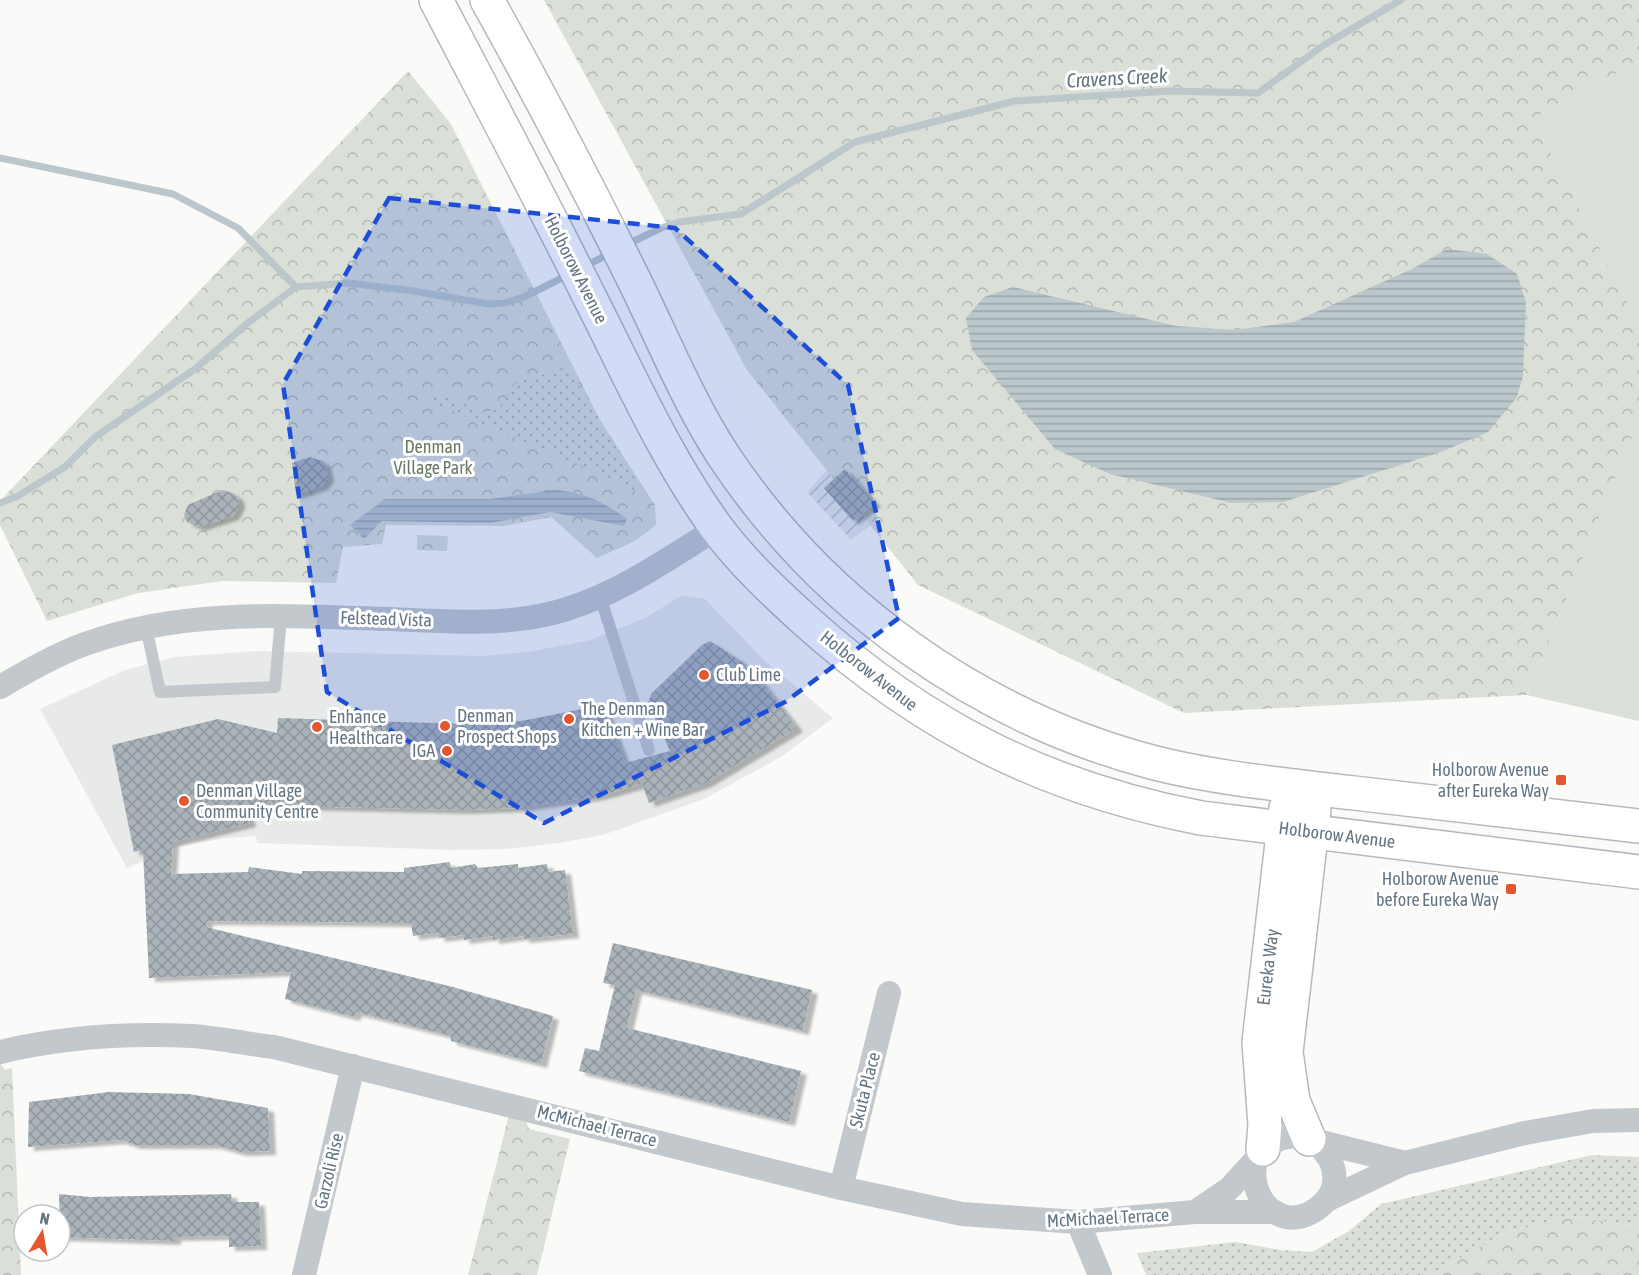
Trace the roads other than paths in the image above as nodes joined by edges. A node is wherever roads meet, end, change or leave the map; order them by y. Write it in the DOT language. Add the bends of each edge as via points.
graph roads {
  1 [pos="436,0"];
  2 [pos="487,0"];
  3 [pos="756,502"];
  4 [pos="717,528"];
  5 [pos="600,596"];
  6 [pos="281,616"];
  7 [pos="146,627"];
  8 [pos="0,687"];
  9 [pos="649,750"];
  10 [pos="1303,786"];
  11 [pos="1639,826"];
  12 [pos="1298,830"];
  13 [pos="1639,872"];
  14 [pos="890,993"];
  15 [pos="0,1052"];
  16 [pos="353,1066"];
  17 [pos="1639,1120"];
  18 [pos="1312,1141"];
  19 [pos="1261,1154"];
  20 [pos="1405,1163"];
  21 [pos="841,1188"];
  22 [pos="1326,1200"];
  23 [pos="1195,1212"];
  24 [pos="1275,1212"];
  25 [pos="1078,1222"];
  26 [pos="304,1275"];
  27 [pos="1100,1275"];
  1 -- 4 [label="main road, Holborow Avenue" via="662,440"];
  2 -- 3 [label="main road" via="562,136 721,453"];
  3 -- 4 [label="main road, Felstead Vista"];
  3 -- 10 [label="main road" via="837,590 893,637 950,676 1018,714 1091,744 1156,763"];
  4 -- 5 [label="street, Felstead Vista"];
  4 -- 12 [label="main road, Holborow Avenue" via="750,567 838,650 926,715 1009,759 1071,785 1151,808"];
  5 -- 6 [label="street, Felstead Vista" via="543,615 489,622"];
  5 -- 9 [label="lane"];
  6 -- 7 [label="street, Felstead Vista" via="189,619"];
  6 -- 7 [label="lane" via="275,687 160,692"];
  7 -- 8 [label="street, Felstead Vista" via="83,645"];
  10 -- 11 [label="main road"];
  10 -- 12 [label="main road, Eureka Way"];
  12 -- 13 [label="main road, Holborow Avenue"];
  12 -- 18 [label="main road, Eureka Way" via="1286,1052 1293,1101"];
  12 -- 19 [label="main road, Eureka Way" via="1259,1042 1265,1125"];
  14 -- 21 [label="street, Skuta Place"];
  15 -- 16 [label="street, McMichael Terrace" via="111,1036 193,1036 274,1047"];
  16 -- 21 [label="street, McMichael Terrace"];
  16 -- 26 [label="street, Garzoli Rise"];
  17 -- 20 [label="street" via="1593,1121 1525,1133"];
  18 -- 19 [label="street" via="1284,1137"];
  18 -- 20 [label="street"];
  18 -- 22 [label="street" via="1326,1151 1334,1176"];
  19 -- 23 [label="street, McMichael Terrace" via="1229,1189"];
  19 -- 24 [label="street" via="1254,1169 1257,1194"];
  20 -- 22 [label="street"];
  21 -- 25 [label="street, McMichael Terrace" via="962,1214"];
  22 -- 24 [label="street" via="1297,1217"];
  23 -- 24 [label="street, McMichael Terrace"];
  23 -- 25 [label="street, McMichael Terrace"];
  25 -- 27 [label="street"];
}
